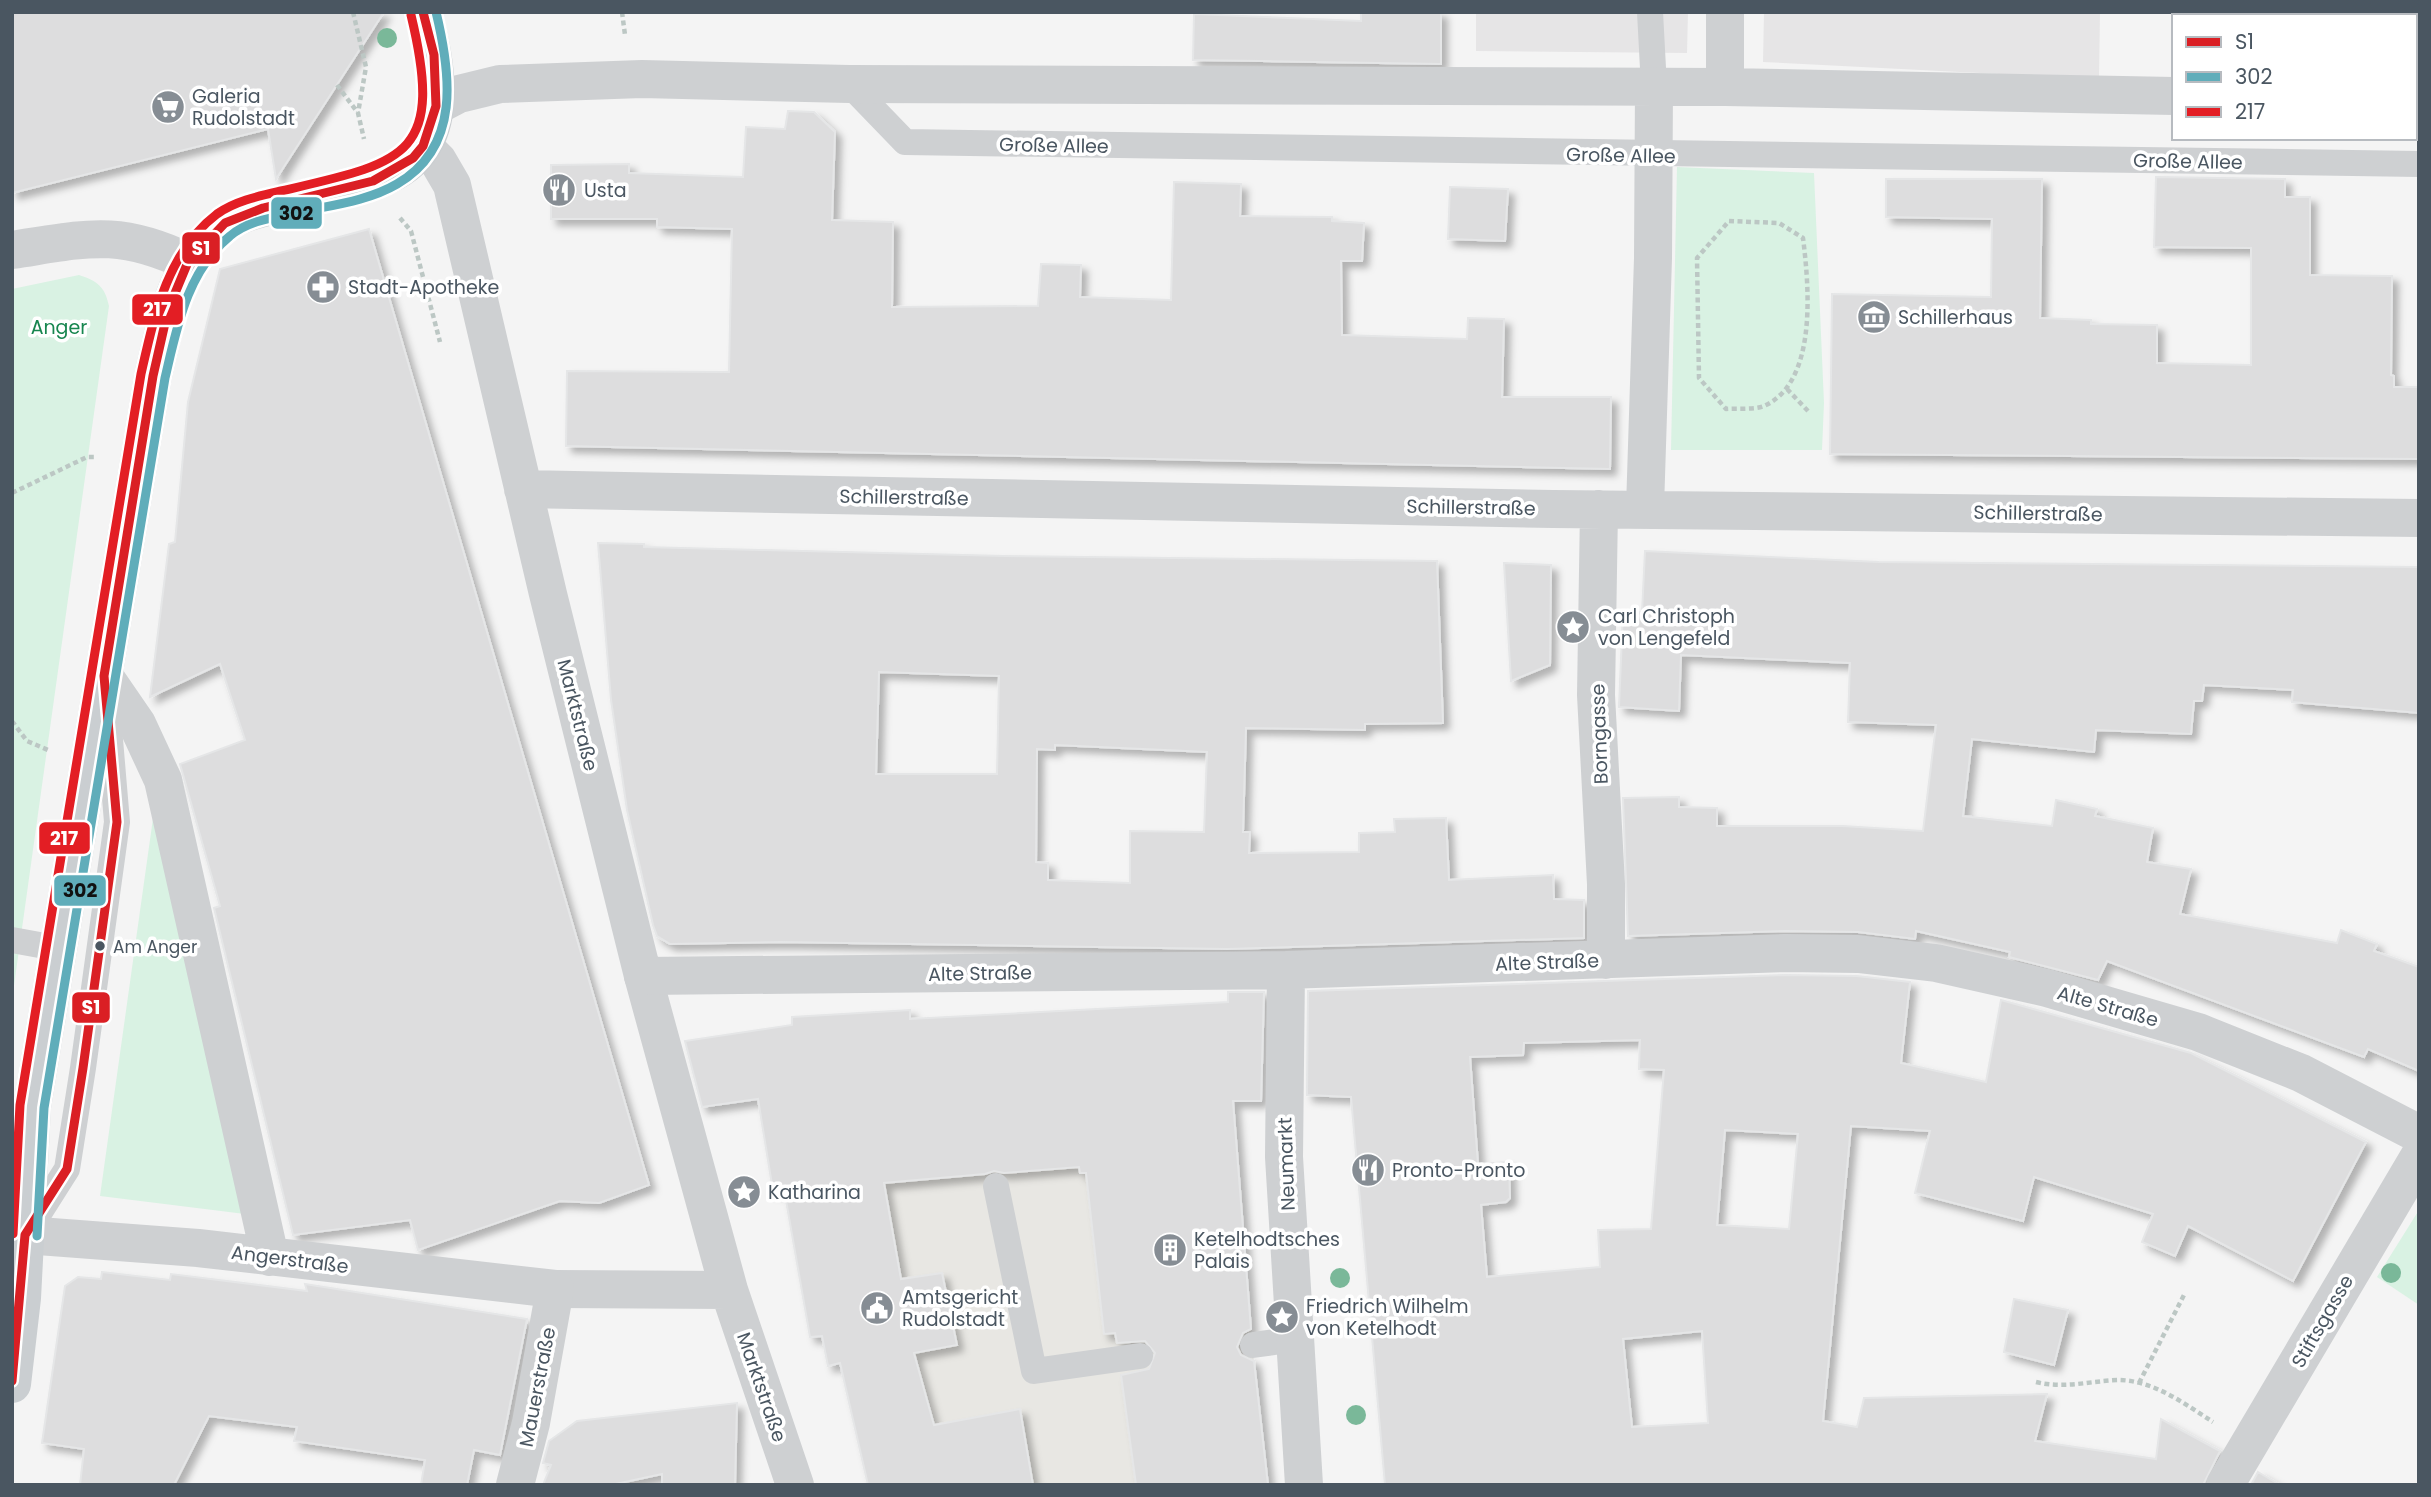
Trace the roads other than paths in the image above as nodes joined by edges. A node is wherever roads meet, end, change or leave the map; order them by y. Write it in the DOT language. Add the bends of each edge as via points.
graph roads {
  1 [pos="423,12"];
  2 [pos="1650,12"];
  3 [pos="1725,12"];
  4 [pos="849,84"];
  5 [pos="1654,87"];
  6 [pos="1725,88"];
  7 [pos="2172,96"];
  8 [pos="436,106"];
  9 [pos="423,146"];
  10 [pos="1656,155"];
  11 [pos="2419,164"];
  12 [pos="12,250"];
  13 [pos="188,262"];
  14 [pos="523,489"];
  15 [pos="1645,508"];
  16 [pos="1599,509"];
  17 [pos="2419,518"];
  18 [pos="104,676"];
  19 [pos="12,940"];
  20 [pos="56,948"];
  21 [pos="1606,960"];
  22 [pos="1286,970"];
  23 [pos="643,976"];
  24 [pos="2419,1134"];
  25 [pos="2419,1157"];
  26 [pos="996,1186"];
  27 [pos="19,1241"];
  28 [pos="270,1257"];
  29 [pos="555,1289"];
  30 [pos="729,1290"];
  31 [pos="1295,1339"];
  32 [pos="1252,1345"];
  33 [pos="1140,1356"];
  34 [pos="12,1384"];
  35 [pos="514,1485"];
  36 [pos="795,1485"];
  37 [pos="1304,1485"];
  38 [pos="2225,1485"];
  1 -- 8 [label="main road" via="434,55"];
  2 -- 5 [label="lane"];
  3 -- 6 [label="street"];
  4 -- 5 [label="street"];
  4 -- 8 [label="street" via="642,79 500,84 459,94"];
  4 -- 10 [label="lane, Große Allee" via="905,142"];
  5 -- 6 [label="street"];
  5 -- 10 [label="street"];
  6 -- 7 [label="street"];
  8 -- 9 [label="main road"];
  9 -- 13 [label="main road" via="402,166 373,181 262,208 225,223"];
  9 -- 14 [label="street, Marktstraße" via="452,185"];
  10 -- 11 [label="lane, Große Allee"];
  10 -- 15 [label="street"];
  12 -- 13 [label="street" via="101,237 156,246"];
  13 -- 18 [label="main road" via="168,310"];
  14 -- 16 [label="street, Schillerstraße"];
  14 -- 23 [label="street, Marktstraße"];
  15 -- 16 [label="street, Schillerstraße"];
  15 -- 17 [label="street, Schillerstraße"];
  16 -- 21 [label="street, Borngasse" via="1596,695"];
  18 -- 20 [label="main road"];
  18 -- 27 [label="lane" via="117,822 94,992 67,1169"];
  18 -- 28 [label="street" via="137,724 163,780"];
  19 -- 20 [label="lane"];
  20 -- 27 [label="main road" via="32,1107"];
  21 -- 22 [label="street, Alte Straße"];
  21 -- 24 [label="street, Alte Straße" via="1785,953 1858,954 1936,963 2047,988 2198,1032 2301,1073"];
  22 -- 23 [label="street, Alte Straße"];
  22 -- 31 [label="street, Neumarkt" via="1284,1157"];
  23 -- 30 [label="street, Marktstraße"];
  25 -- 38 [label="street, Stiftsgasse"];
  26 -- 33 [label="lane" via="1034,1371"];
  27 -- 28 [label="street, Angerstraße" via="198,1248"];
  27 -- 34 [label="main road" via="22,1298"];
  28 -- 29 [label="street, Angerstraße"];
  29 -- 30 [label="street"];
  29 -- 35 [label="street, Mauerstraße" via="531,1423"];
  30 -- 36 [label="street, Marktstraße"];
  31 -- 32 [label="lane"];
  31 -- 37 [label="street, Neumarkt"];
}
